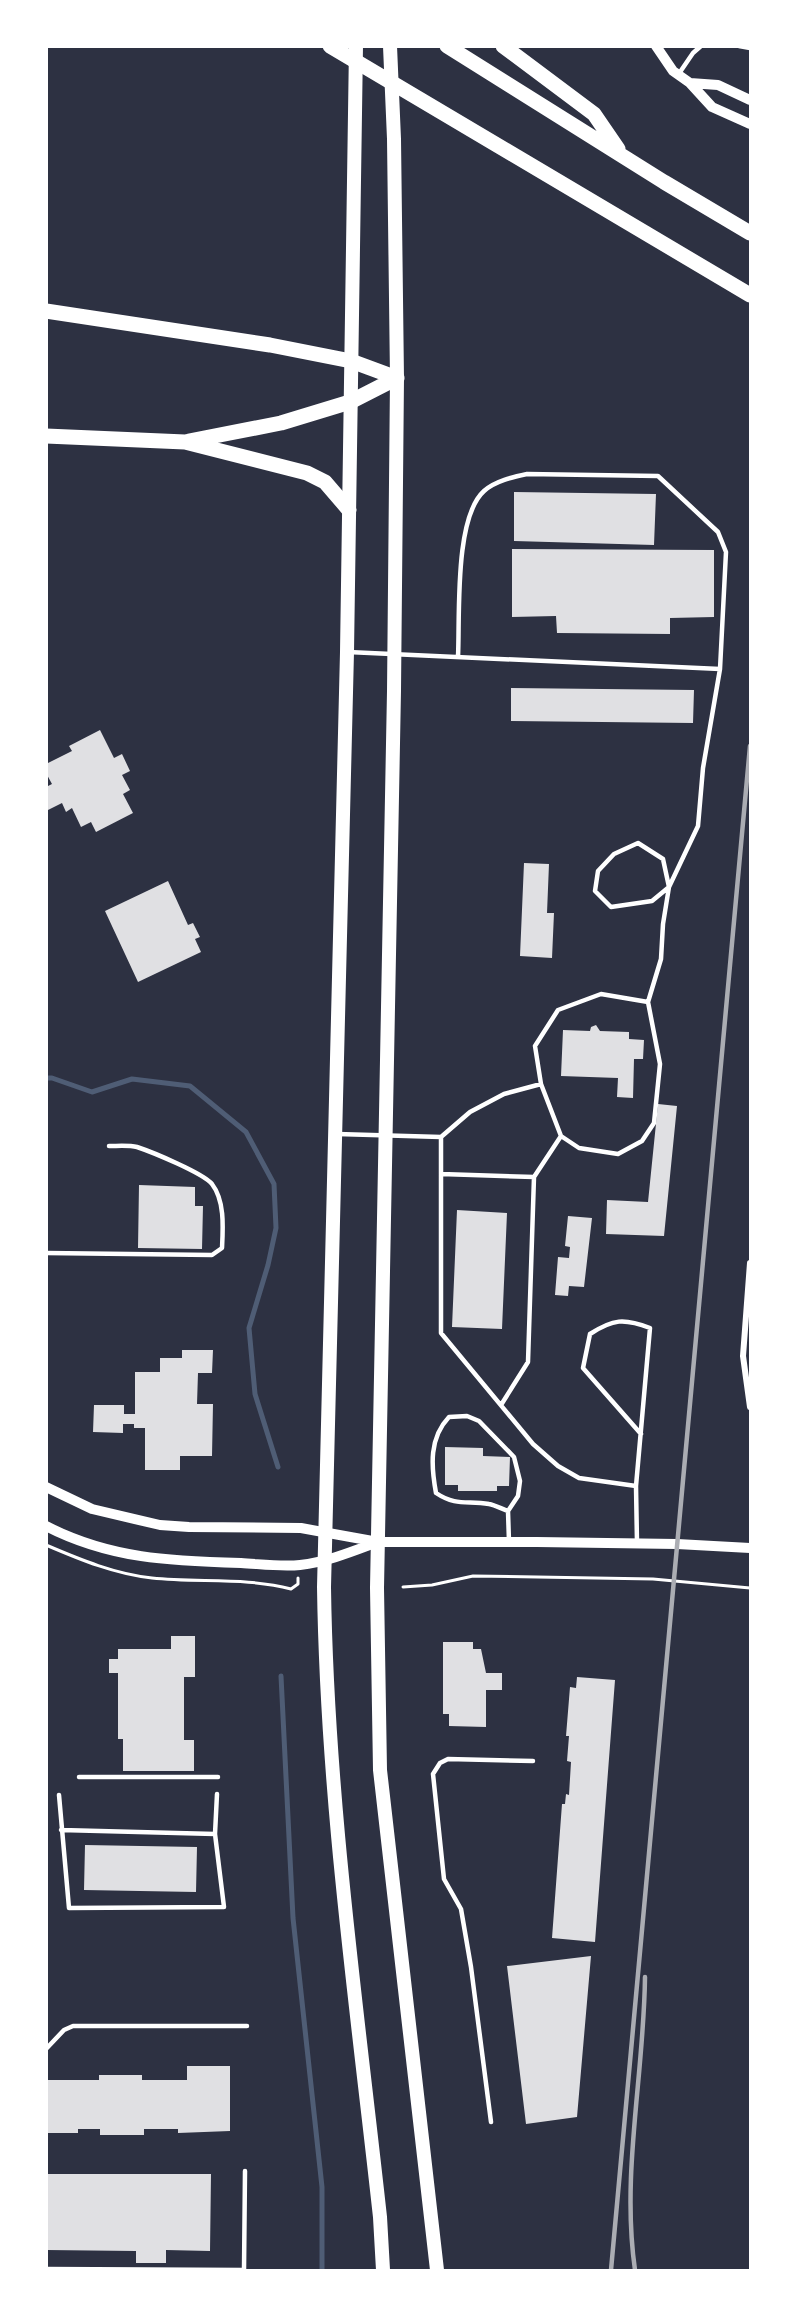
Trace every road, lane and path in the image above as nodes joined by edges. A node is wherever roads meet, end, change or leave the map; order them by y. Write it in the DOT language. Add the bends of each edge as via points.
graph roads {
  1 [pos="330,46"];
  2 [pos="356,46"];
  3 [pos="390,46"];
  4 [pos="447,46"];
  5 [pos="503,46"];
  6 [pos="656,46"];
  7 [pos="701,46"];
  8 [pos="739,46"];
  9 [pos="750,48"];
  10 [pos="678,75"];
  11 [pos="690,83"];
  12 [pos="750,100"];
  13 [pos="750,124"];
  14 [pos="621,154"];
  15 [pos="750,232"];
  16 [pos="750,295"];
  17 [pos="46,310"];
  18 [pos="351,361"];
  19 [pos="397,378"];
  20 [pos="350,402"];
  21 [pos="46,435"];
  22 [pos="185,442"];
  23 [pos="349,510"];
  24 [pos="348,652"];
  25 [pos="394,654"];
  26 [pos="458,657"];
  27 [pos="720,669"];
  28 [pos="669,887"];
  29 [pos="648,1002"];
  30 [pos="541,1084"];
  31 [pos="337,1134"];
  32 [pos="386,1135"];
  33 [pos="561,1136"];
  34 [pos="441,1137"];
  35 [pos="109,1146"];
  36 [pos="441,1173"];
  37 [pos="534,1177"];
  38 [pos="46,1253"];
  39 [pos="750,1263"];
  40 [pos="750,1273"];
  41 [pos="501,1405"];
  42 [pos="750,1407"];
  43 [pos="641,1434"];
  44 [pos="636,1486"];
  45 [pos="46,1487"];
  46 [pos="508,1511"];
  47 [pos="46,1526"];
  48 [pos="326,1533"];
  49 [pos="378,1542"];
  50 [pos="509,1542"];
  51 [pos="637,1544"];
  52 [pos="750,1548"];
  53 [pos="325,1560"];
  54 [pos="404,1587"];
  55 [pos="750,1588"];
  56 [pos="533,1761"];
  57 [pos="79,1777"];
  58 [pos="218,1777"];
  59 [pos="217,1794"];
  60 [pos="59,1795"];
  61 [pos="61,1830"];
  62 [pos="215,1834"];
  63 [pos="247,2026"];
  64 [pos="46,2049"];
  65 [pos="491,2122"];
  66 [pos="245,2171"];
  67 [pos="46,2269"];
  68 [pos="244,2270"];
  69 [pos="383,2271"];
  70 [pos="437,2271"];
  1 -- 16 [label="highway"];
  2 -- 18 [label="main road"];
  3 -- 19 [label="main road"];
  4 -- 14 [label="highway"];
  5 -- 14 [label="highway" via="594,114"];
  6 -- 10 [label="street"];
  7 -- 10 [label="lane"];
  8 -- 9 [label="lane"];
  10 -- 11 [label="street"];
  11 -- 12 [label="street" via="718,85"];
  11 -- 13 [label="street" via="712,107"];
  14 -- 15 [label="highway"];
  17 -- 18 [label="highway"];
  18 -- 19 [label="highway"];
  18 -- 20 [label="main road"];
  19 -- 20 [label="highway"];
  19 -- 25 [label="main road"];
  20 -- 22 [label="highway" via="281,423"];
  20 -- 23 [label="main road"];
  21 -- 22 [label="highway"];
  22 -- 23 [label="highway" via="307,473 325,482"];
  23 -- 24 [label="main road"];
  24 -- 25 [label="lane"];
  24 -- 31 [label="main road"];
  25 -- 26 [label="lane"];
  25 -- 32 [label="main road"];
  26 -- 27 [label="lane"];
  26 -- 27 [label="lane" via="463,537 470,514 484,491 527,474 658,476 718,532 726,552"];
  27 -- 28 [label="lane" via="703,768 698,826"];
  28 -- 28 [label="lane" via="663,859 638,843 614,854 598,871 595,891 611,907 652,901"];
  28 -- 29 [label="lane" via="661,959"];
  29 -- 30 [label="lane" via="601,994 558,1010 535,1046"];
  29 -- 33 [label="lane" via="660,1064 654,1123 642,1141 618,1154 579,1148"];
  30 -- 33 [label="lane"];
  30 -- 34 [label="lane" via="504,1094 470,1113"];
  31 -- 32 [label="lane"];
  31 -- 48 [label="main road"];
  32 -- 34 [label="lane"];
  32 -- 49 [label="main road"];
  33 -- 37 [label="lane"];
  34 -- 36 [label="lane"];
  35 -- 38 [label="lane" via="136,1147 197,1172 212,1184 219,1198 222,1248 212,1255"];
  36 -- 37 [label="lane"];
  36 -- 41 [label="lane" via="441,1333"];
  37 -- 41 [label="lane" via="528,1362"];
  39 -- 40 [label="street"];
  40 -- 42 [label="street" via="743,1356"];
  41 -- 44 [label="lane" via="533,1444 558,1466 579,1478"];
  43 -- 43 [label="lane" via="650,1328 630,1320 605,1324 590,1334 583,1368"];
  43 -- 44 [label="lane"];
  44 -- 51 [label="lane"];
  45 -- 48 [label="street" via="92,1509 160,1525 301,1528"];
  46 -- 46 [label="lane" via="518,1496 520,1481 514,1457 479,1421 467,1416 449,1417 439,1426 434,1441 436,1493 462,1504 489,1504"];
  46 -- 50 [label="lane"];
  47 -- 53 [label="street" via="94,1546 176,1561 299,1565"];
  48 -- 49 [label="street"];
  48 -- 53 [label="main road"];
  49 -- 50 [label="street"];
  49 -- 53 [label="street"];
  49 -- 70 [label="main road" via="380,1770"];
  50 -- 51 [label="street"];
  51 -- 52 [label="street"];
  53 -- 69 [label="main road" via="325,1664 336,1825"];
  54 -- 55 [label="path" via="473,1576 653,1579"];
  56 -- 65 [label="lane" via="448,1759 433,1774 444,1879 461,1909"];
  57 -- 58 [label="lane"];
  59 -- 62 [label="lane"];
  60 -- 61 [label="lane"];
  61 -- 62 [label="lane"];
  61 -- 62 [label="lane" via="69,1908 224,1907"];
  63 -- 64 [label="lane" via="74,2026 64,2030"];
  66 -- 68 [label="lane"];
  67 -- 68 [label="lane"];
}
